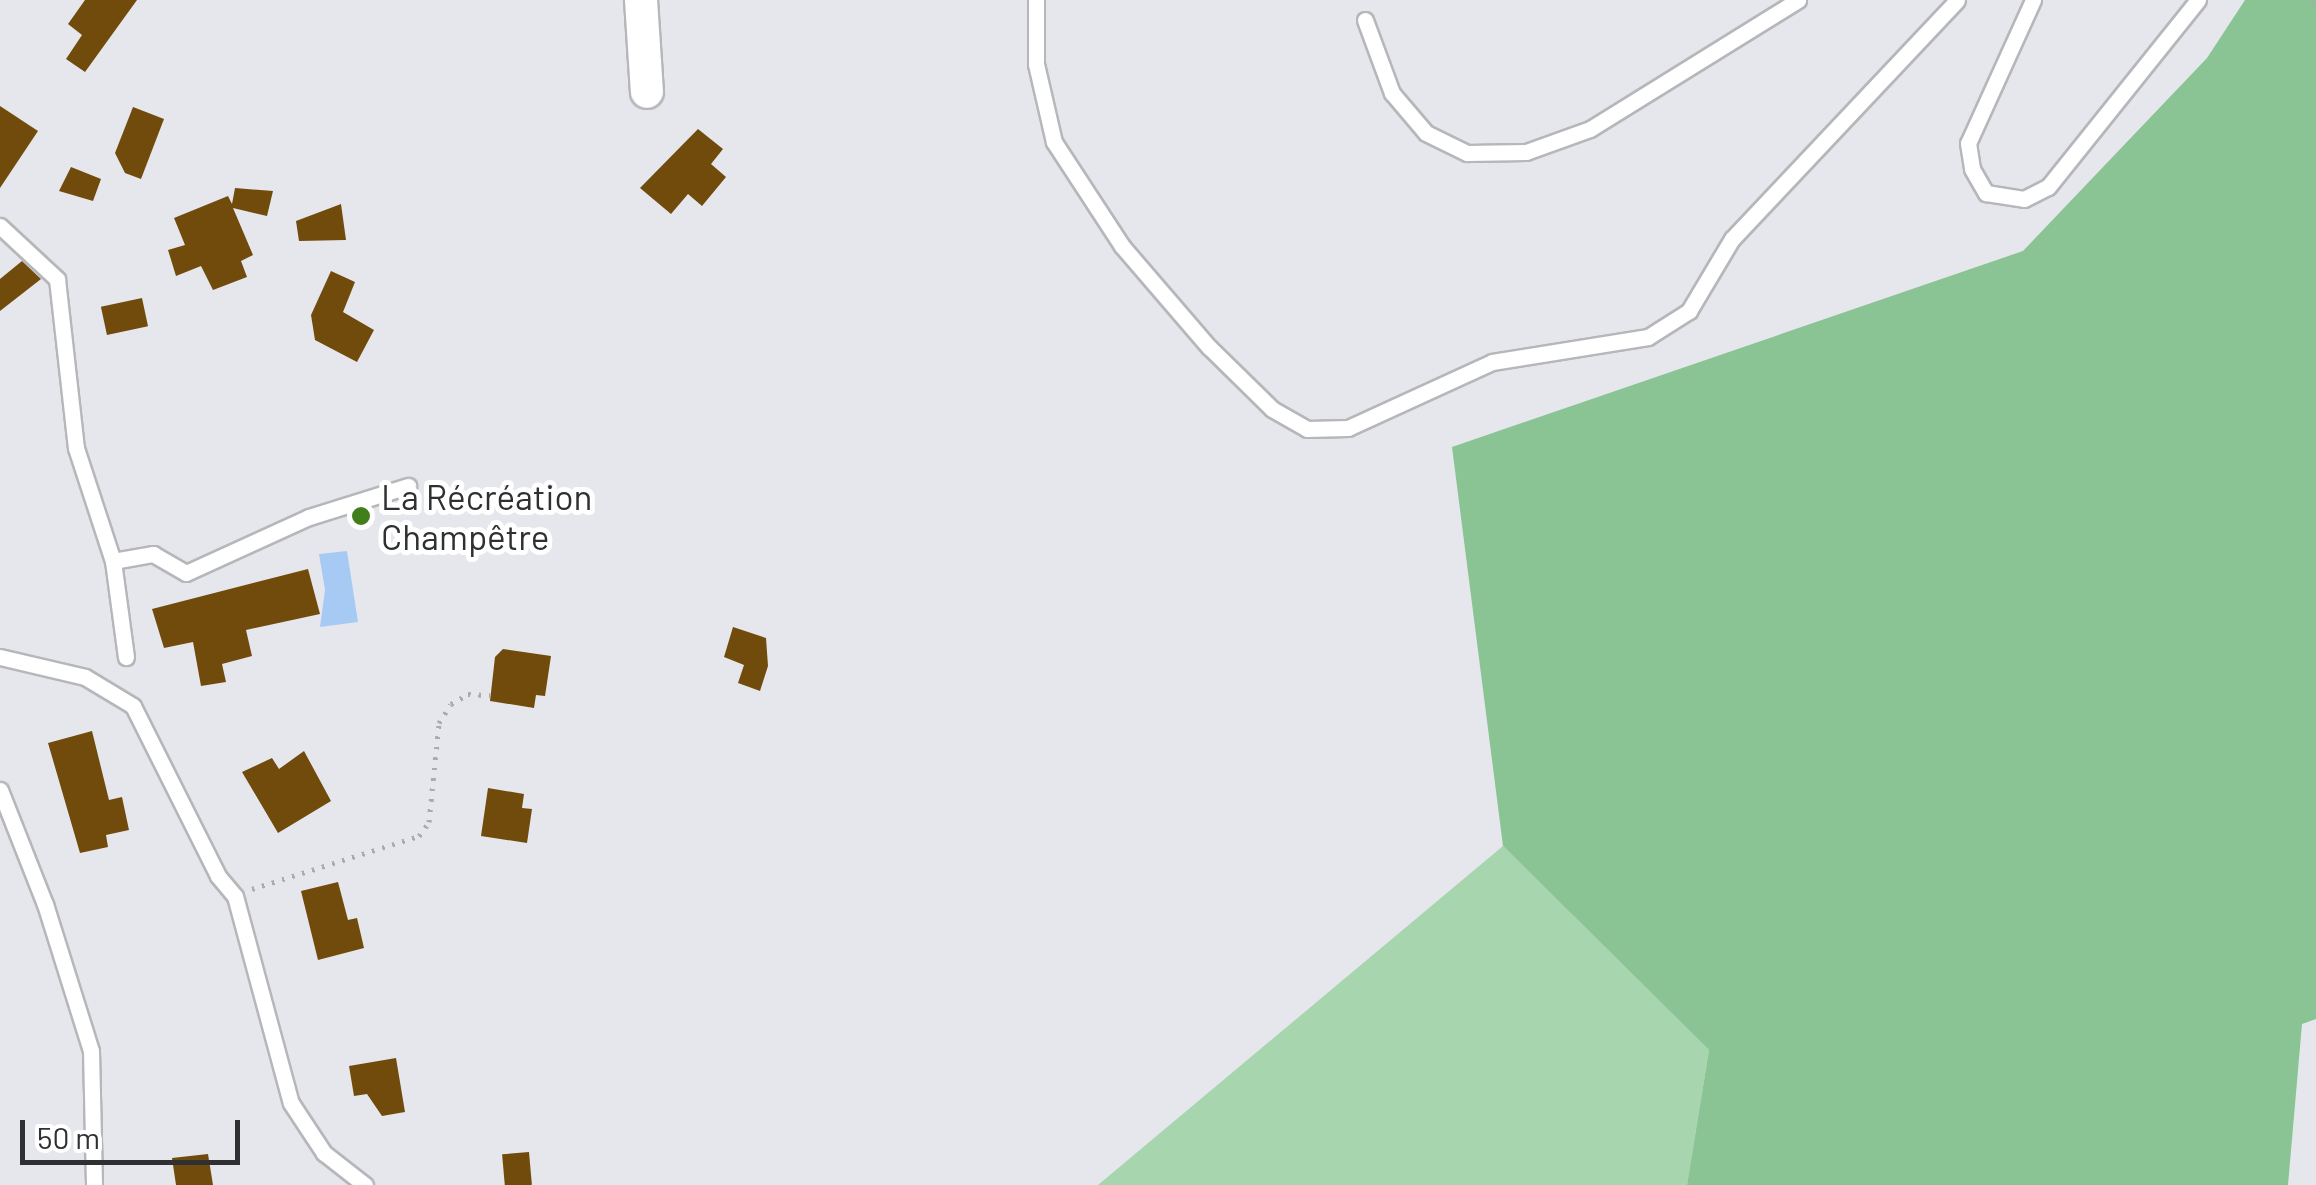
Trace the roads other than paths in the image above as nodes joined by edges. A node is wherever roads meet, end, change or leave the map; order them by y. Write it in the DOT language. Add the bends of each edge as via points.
graph roads {
  1 [pos="640,0"];
  2 [pos="1036,0"];
  3 [pos="1798,0"];
  4 [pos="1957,0"];
  5 [pos="2033,0"];
  6 [pos="2198,0"];
  7 [pos="1365,20"];
  8 [pos="647,92"];
  9 [pos="0,226"];
  10 [pos="408,486"];
  11 [pos="113,561"];
  12 [pos="0,657"];
  13 [pos="126,657"];
  14 [pos="0,790"];
  15 [pos="94,1185"];
  16 [pos="365,1185"];
  1 -- 8 [label="street"];
  2 -- 4 [label="lane" via="1036,64 1054,142 1122,246 1209,347 1272,409 1307,429 1348,428 1492,362 1648,337 1675,320 1732,240"];
  3 -- 7 [label="lane" via="1590,129 1526,152 1467,153 1426,133 1392,93"];
  5 -- 6 [label="lane" via="1968,143 1972,169 1986,192 2024,199 2048,186"];
  9 -- 11 [label="lane" via="57,279 76,448"];
  10 -- 11 [label="lane" via="309,517 186,573 153,554"];
  11 -- 13 [label="lane"];
  12 -- 16 [label="lane" via="85,678 133,706 218,876 235,896 291,1103 324,1153"];
  14 -- 15 [label="lane" via="92,1051"];
}
